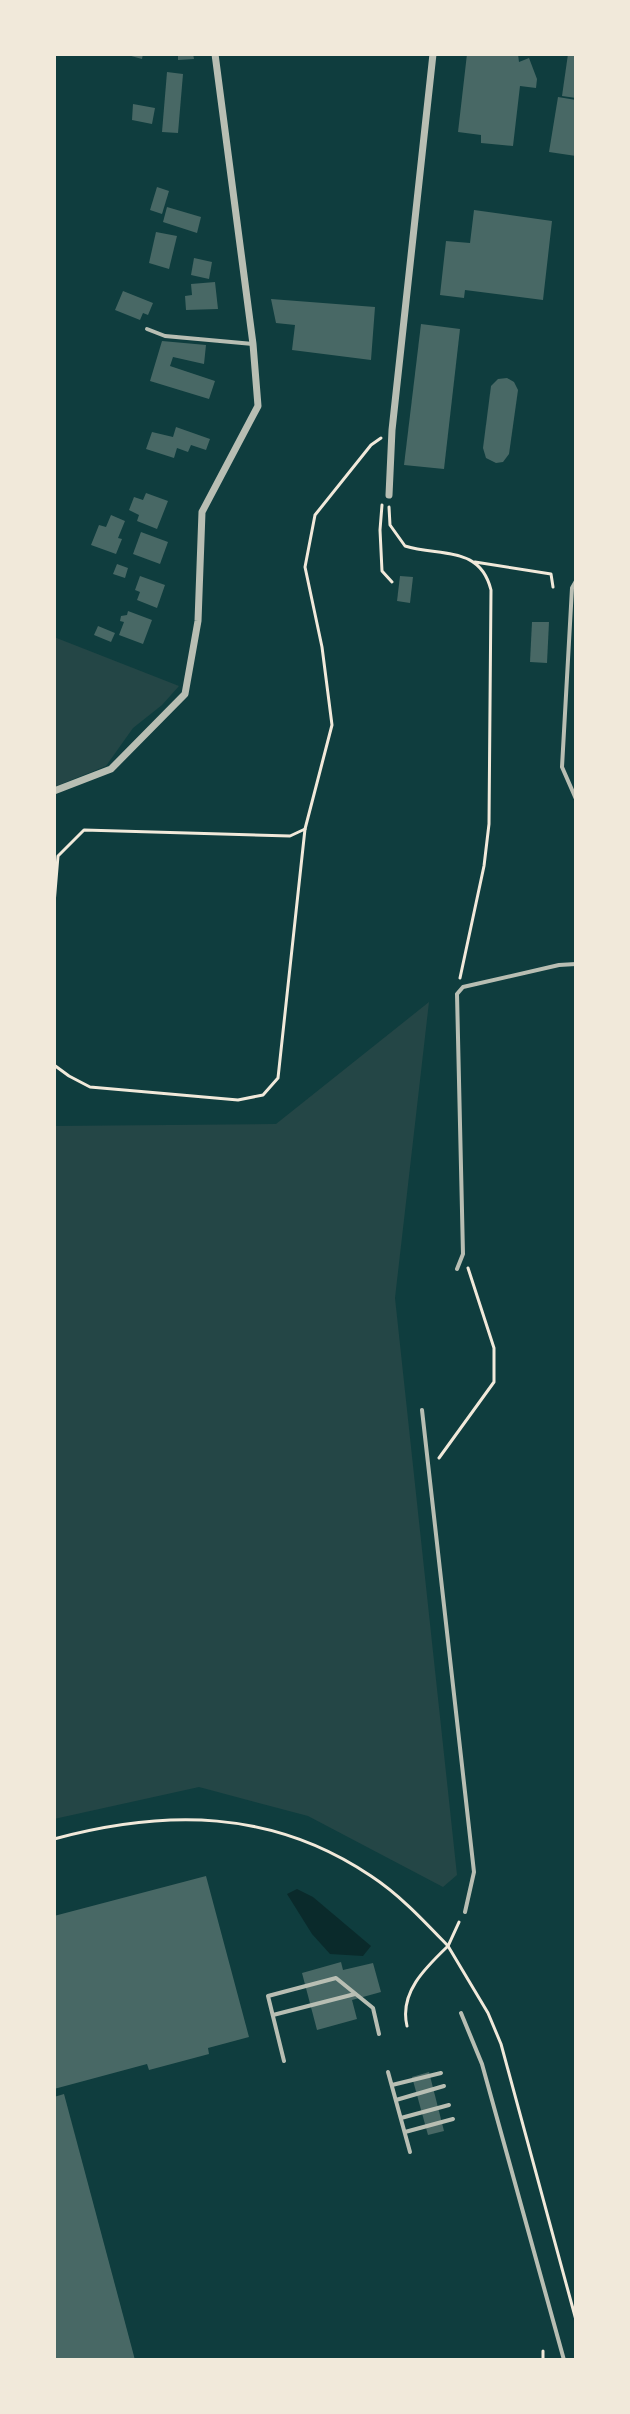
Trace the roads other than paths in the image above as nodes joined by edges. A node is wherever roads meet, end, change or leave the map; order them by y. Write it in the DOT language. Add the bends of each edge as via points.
graph roads {
  1 [pos="215,54"];
  2 [pos="433,54"];
  3 [pos="147,329"];
  4 [pos="253,344"];
  5 [pos="389,492"];
  6 [pos="576,581"];
  7 [pos="54,791"];
  8 [pos="576,799"];
  9 [pos="576,964"];
  10 [pos="457,1269"];
  11 [pos="422,1410"];
  12 [pos="465,1912"];
  13 [pos="355,1994"];
  14 [pos="461,2013"];
  15 [pos="273,2015"];
  16 [pos="379,2034"];
  17 [pos="284,2061"];
  18 [pos="388,2072"];
  19 [pos="441,2073"];
  20 [pos="392,2085"];
  21 [pos="444,2086"];
  22 [pos="396,2100"];
  23 [pos="449,2105"];
  24 [pos="401,2118"];
  25 [pos="453,2119"];
  26 [pos="405,2132"];
  27 [pos="410,2152"];
  28 [pos="564,2360"];
  1 -- 4 [label="street"];
  2 -- 5 [label="street"];
  3 -- 4 [label="lane" via="165,336"];
  4 -- 7 [label="street" via="258,406 202,512 198,621 185,694 111,769"];
  6 -- 8 [label="lane" via="562,767"];
  9 -- 10 [label="lane" via="463,987 457,994 463,1257"];
  11 -- 12 [label="lane" via="474,1872"];
  13 -- 15 [label="lane"];
  13 -- 15 [label="lane" via="336,1978 268,1996"];
  13 -- 16 [label="lane" via="373,2008"];
  14 -- 28 [label="lane" via="482,2064"];
  15 -- 17 [label="lane"];
  18 -- 20 [label="lane"];
  19 -- 20 [label="lane"];
  20 -- 22 [label="lane"];
  21 -- 22 [label="lane"];
  22 -- 24 [label="lane"];
  23 -- 24 [label="lane"];
  24 -- 26 [label="lane"];
  25 -- 26 [label="lane"];
  26 -- 27 [label="lane"];
}
